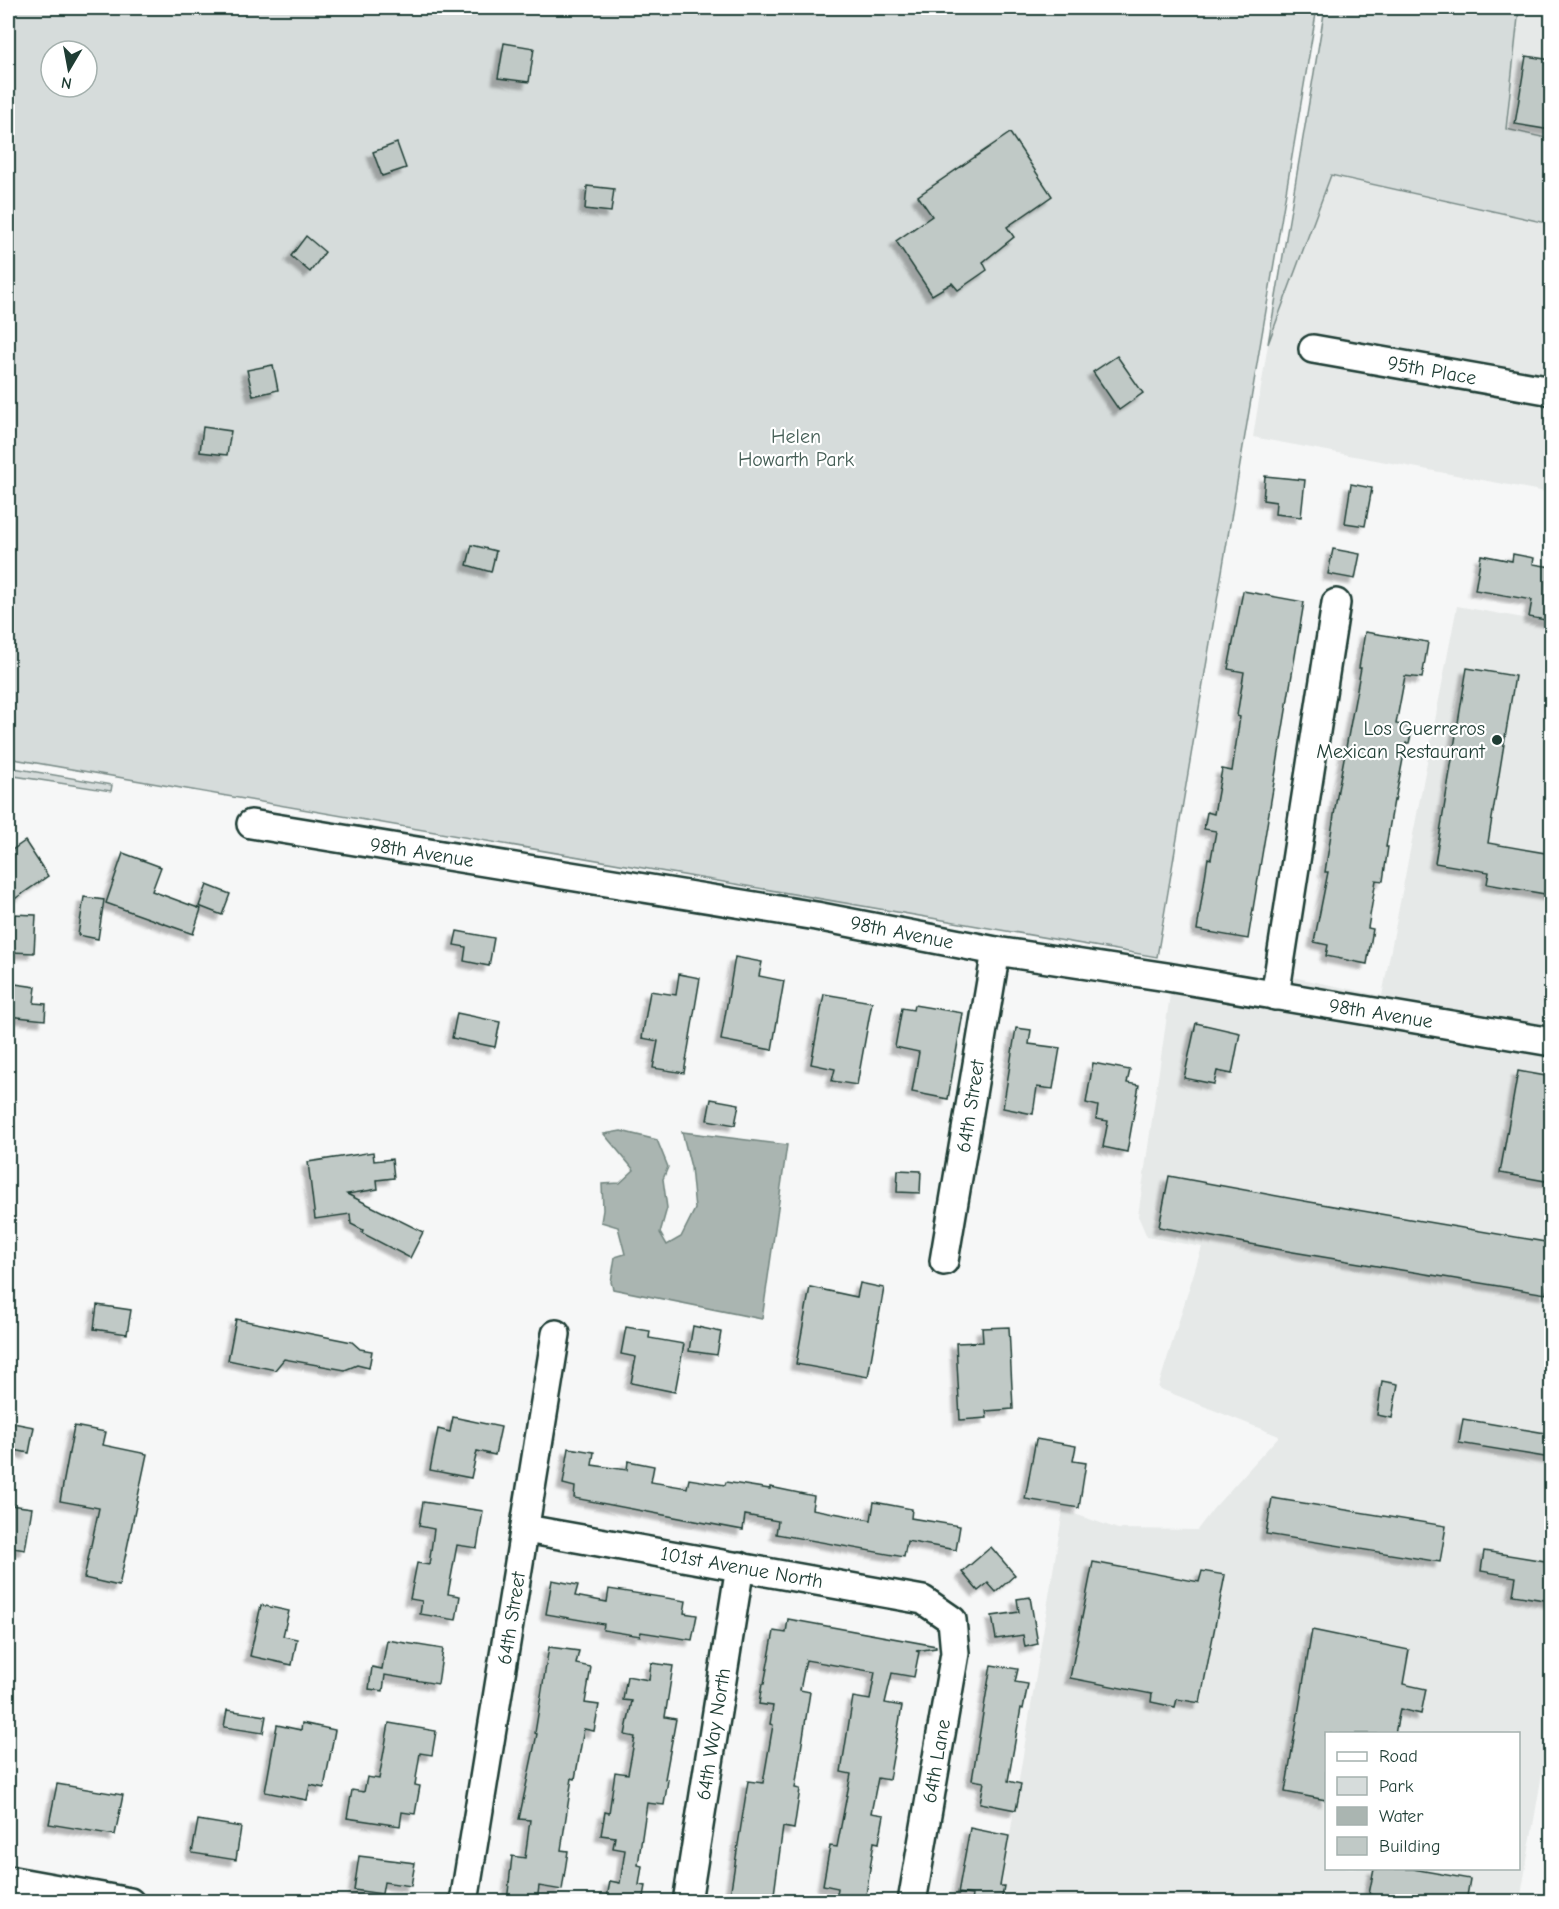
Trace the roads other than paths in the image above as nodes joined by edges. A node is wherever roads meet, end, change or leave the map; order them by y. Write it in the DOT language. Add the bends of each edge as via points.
graph roads {
  1 [pos="1313,349"];
  2 [pos="1551,391"];
  3 [pos="1336,603"];
  4 [pos="251,824"];
  5 [pos="996,951"];
  6 [pos="1275,996"];
  7 [pos="1551,1042"];
  8 [pos="945,1261"];
  9 [pos="556,1334"];
  10 [pos="526,1529"];
  11 [pos="740,1566"];
  12 [pos="952,1620"];
  13 [pos="10,1887"];
  14 [pos="130,1902"];
  15 [pos="464,1902"];
  16 [pos="687,1902"];
  17 [pos="912,1902"];
  1 -- 2 [label="street, 95th Place"];
  3 -- 6 [label="street"];
  4 -- 5 [label="street, 98th Avenue" via="816,916"];
  5 -- 6 [label="street, 98th Avenue"];
  5 -- 8 [label="street, 64th Street"];
  6 -- 7 [label="street, 98th Avenue"];
  9 -- 10 [label="street, 64th Street"];
  10 -- 11 [label="street, 101st Avenue North"];
  10 -- 15 [label="street, 64th Street"];
  11 -- 12 [label="street, 101st Avenue North" via="922,1600"];
  11 -- 16 [label="street, 64th Way North"];
  12 -- 17 [label="street, 64th Lane" via="955,1653"];
  13 -- 14 [label="street"];
}
